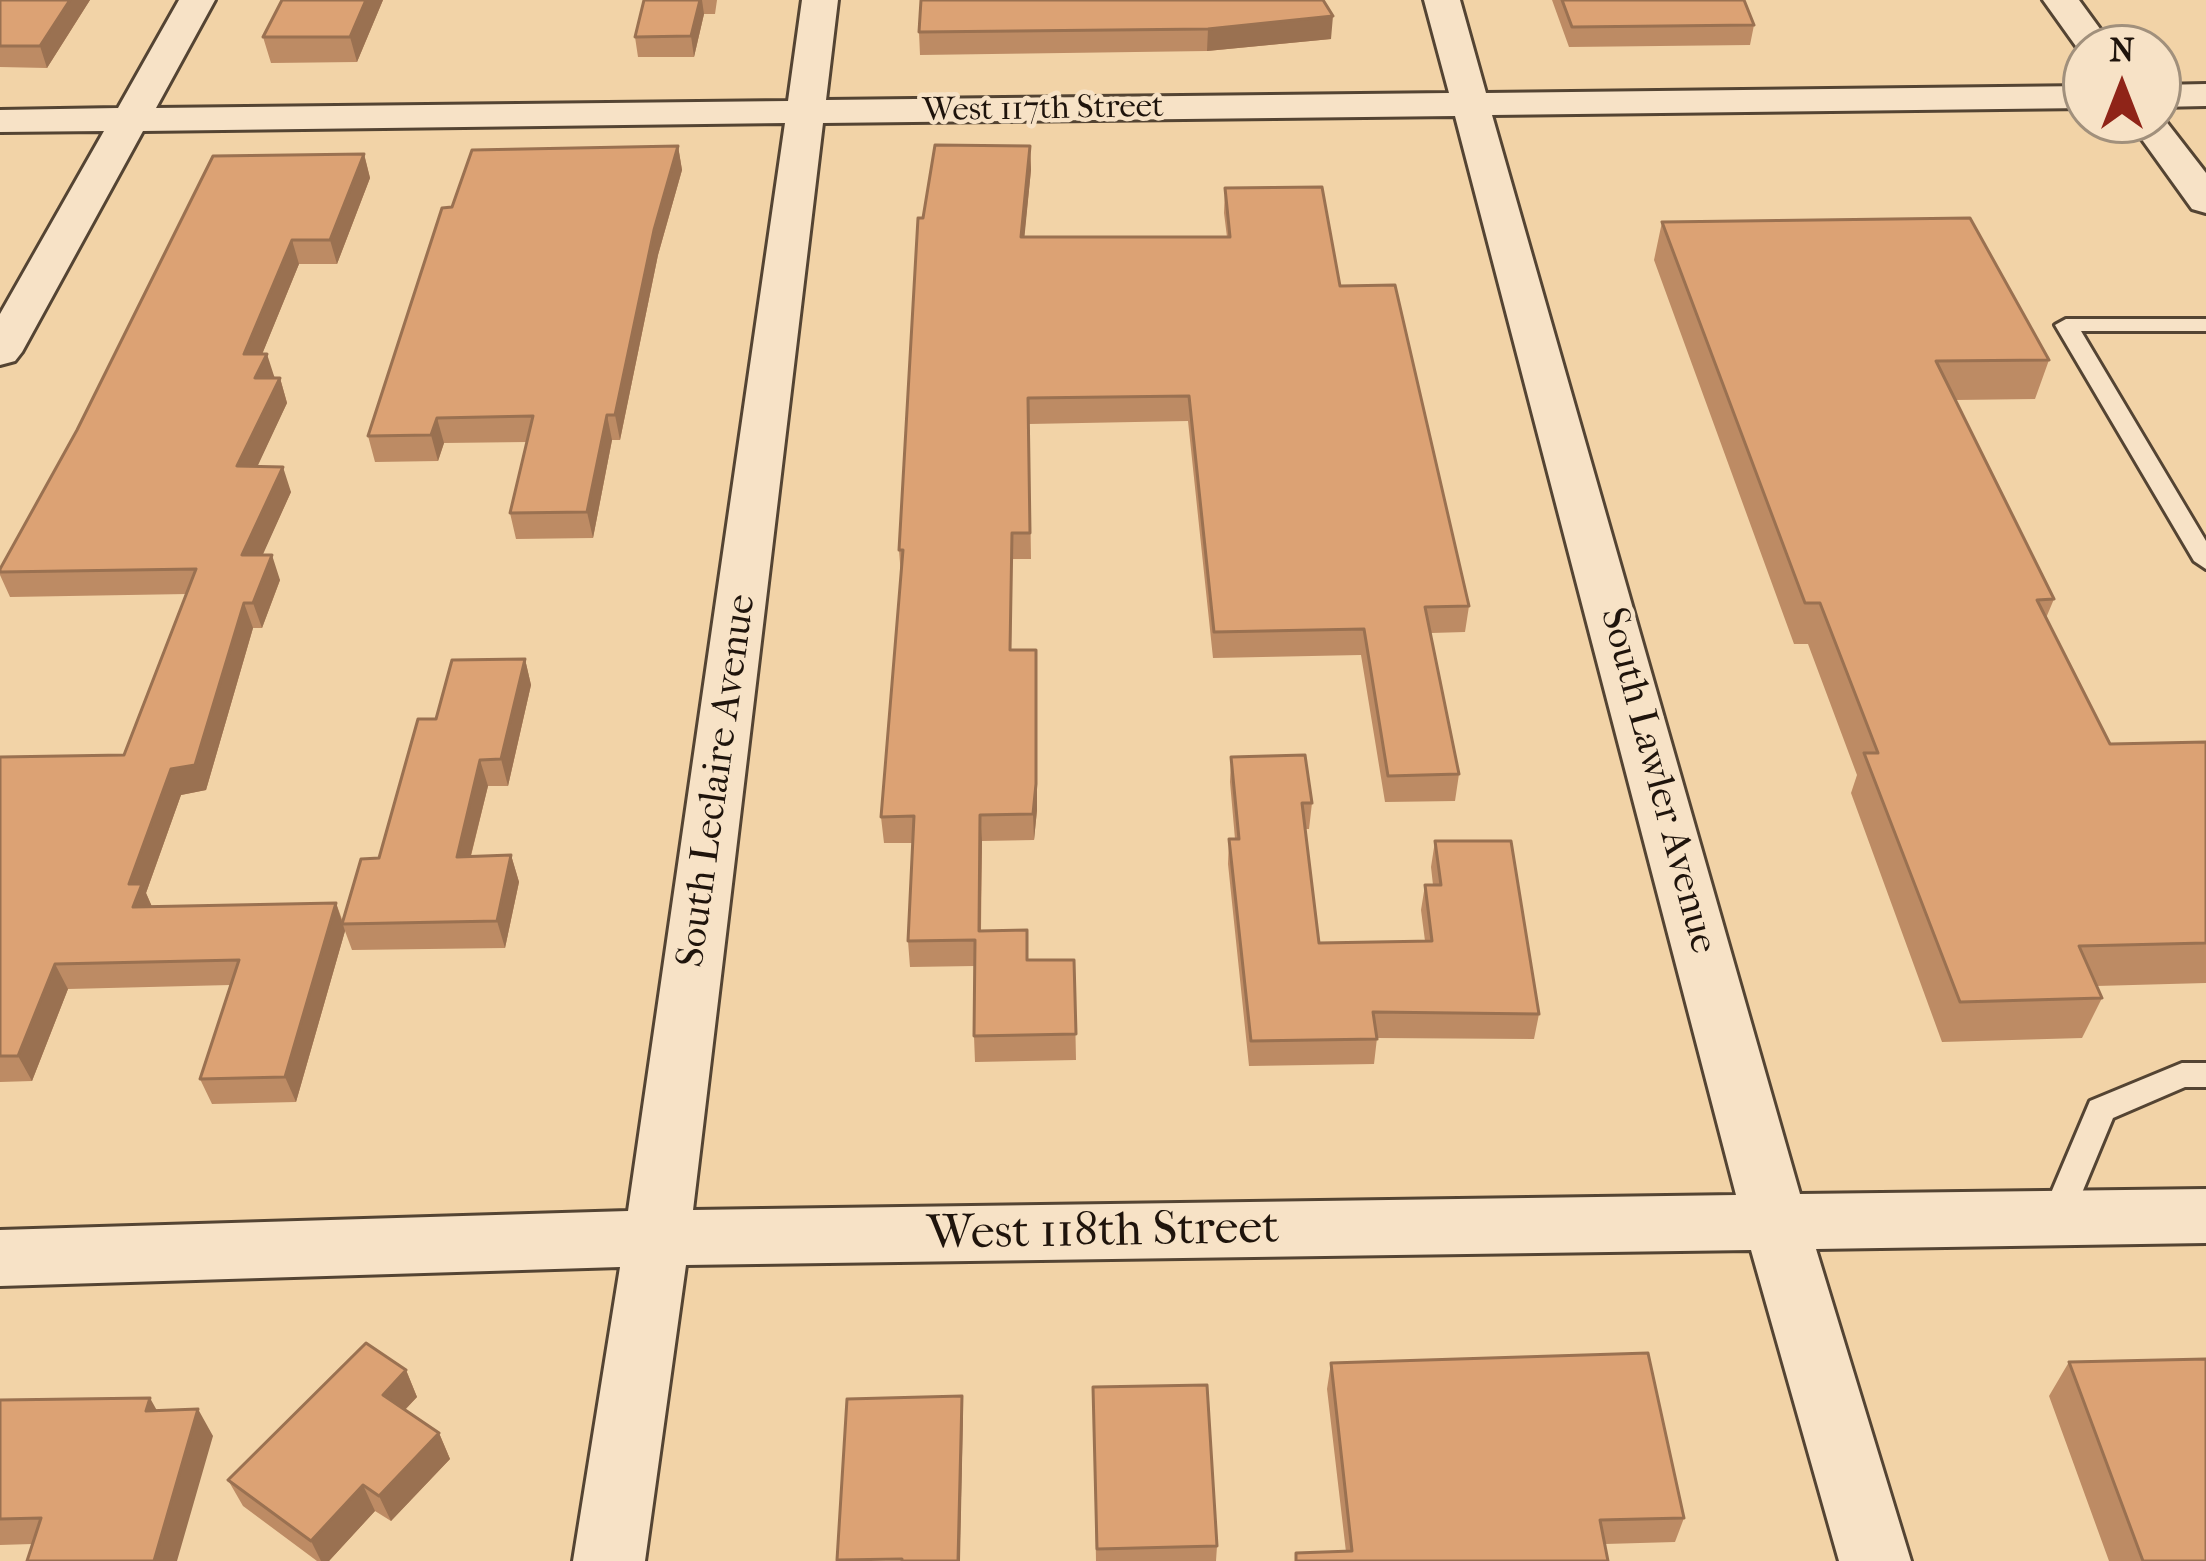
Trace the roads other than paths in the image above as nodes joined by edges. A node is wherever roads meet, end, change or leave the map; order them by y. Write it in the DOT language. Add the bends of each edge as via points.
graph roads {
  1 [pos="197,0"];
  2 [pos="820,0"];
  3 [pos="1442,0"];
  4 [pos="2062,97"];
  5 [pos="1474,105"];
  6 [pos="805,112"];
  7 [pos="130,119"];
  8 [pos="0,121"];
  9 [pos="2164,144"];
  10 [pos="2206,201"];
  11 [pos="2206,325"];
  12 [pos="0,352"];
  13 [pos="2206,561"];
  14 [pos="2206,1075"];
  15 [pos="2206,1216"];
  16 [pos="2056,1219"];
  17 [pos="1776,1224"];
  18 [pos="657,1238"];
  19 [pos="0,1258"];
  20 [pos="609,1561"];
  21 [pos="1875,1561"];
  1 -- 7 [label="street"];
  2 -- 6 [label="street, South Leclaire Avenue"];
  3 -- 5 [label="street, South Lawler Avenue"];
  4 -- 5 [label="street, West 117th Street"];
  5 -- 6 [label="street, West 117th Street"];
  5 -- 17 [label="street, South Lawler Avenue"];
  6 -- 7 [label="street, West 117th Street"];
  6 -- 18 [label="street, South Leclaire Avenue"];
  7 -- 8 [label="street, West 117th Street"];
  7 -- 12 [label="street"];
  9 -- 10 [label="street"];
  11 -- 13 [label="lane" via="2066,325"];
  14 -- 16 [label="lane" via="2182,1075 2101,1111"];
  15 -- 16 [label="street, West 118th Street"];
  16 -- 17 [label="street, West 118th Street"];
  17 -- 18 [label="street, West 118th Street"];
  17 -- 21 [label="street, South Lawler Avenue"];
  18 -- 19 [label="street, West 118th Street"];
  18 -- 20 [label="street, South Leclaire Avenue"];
}
